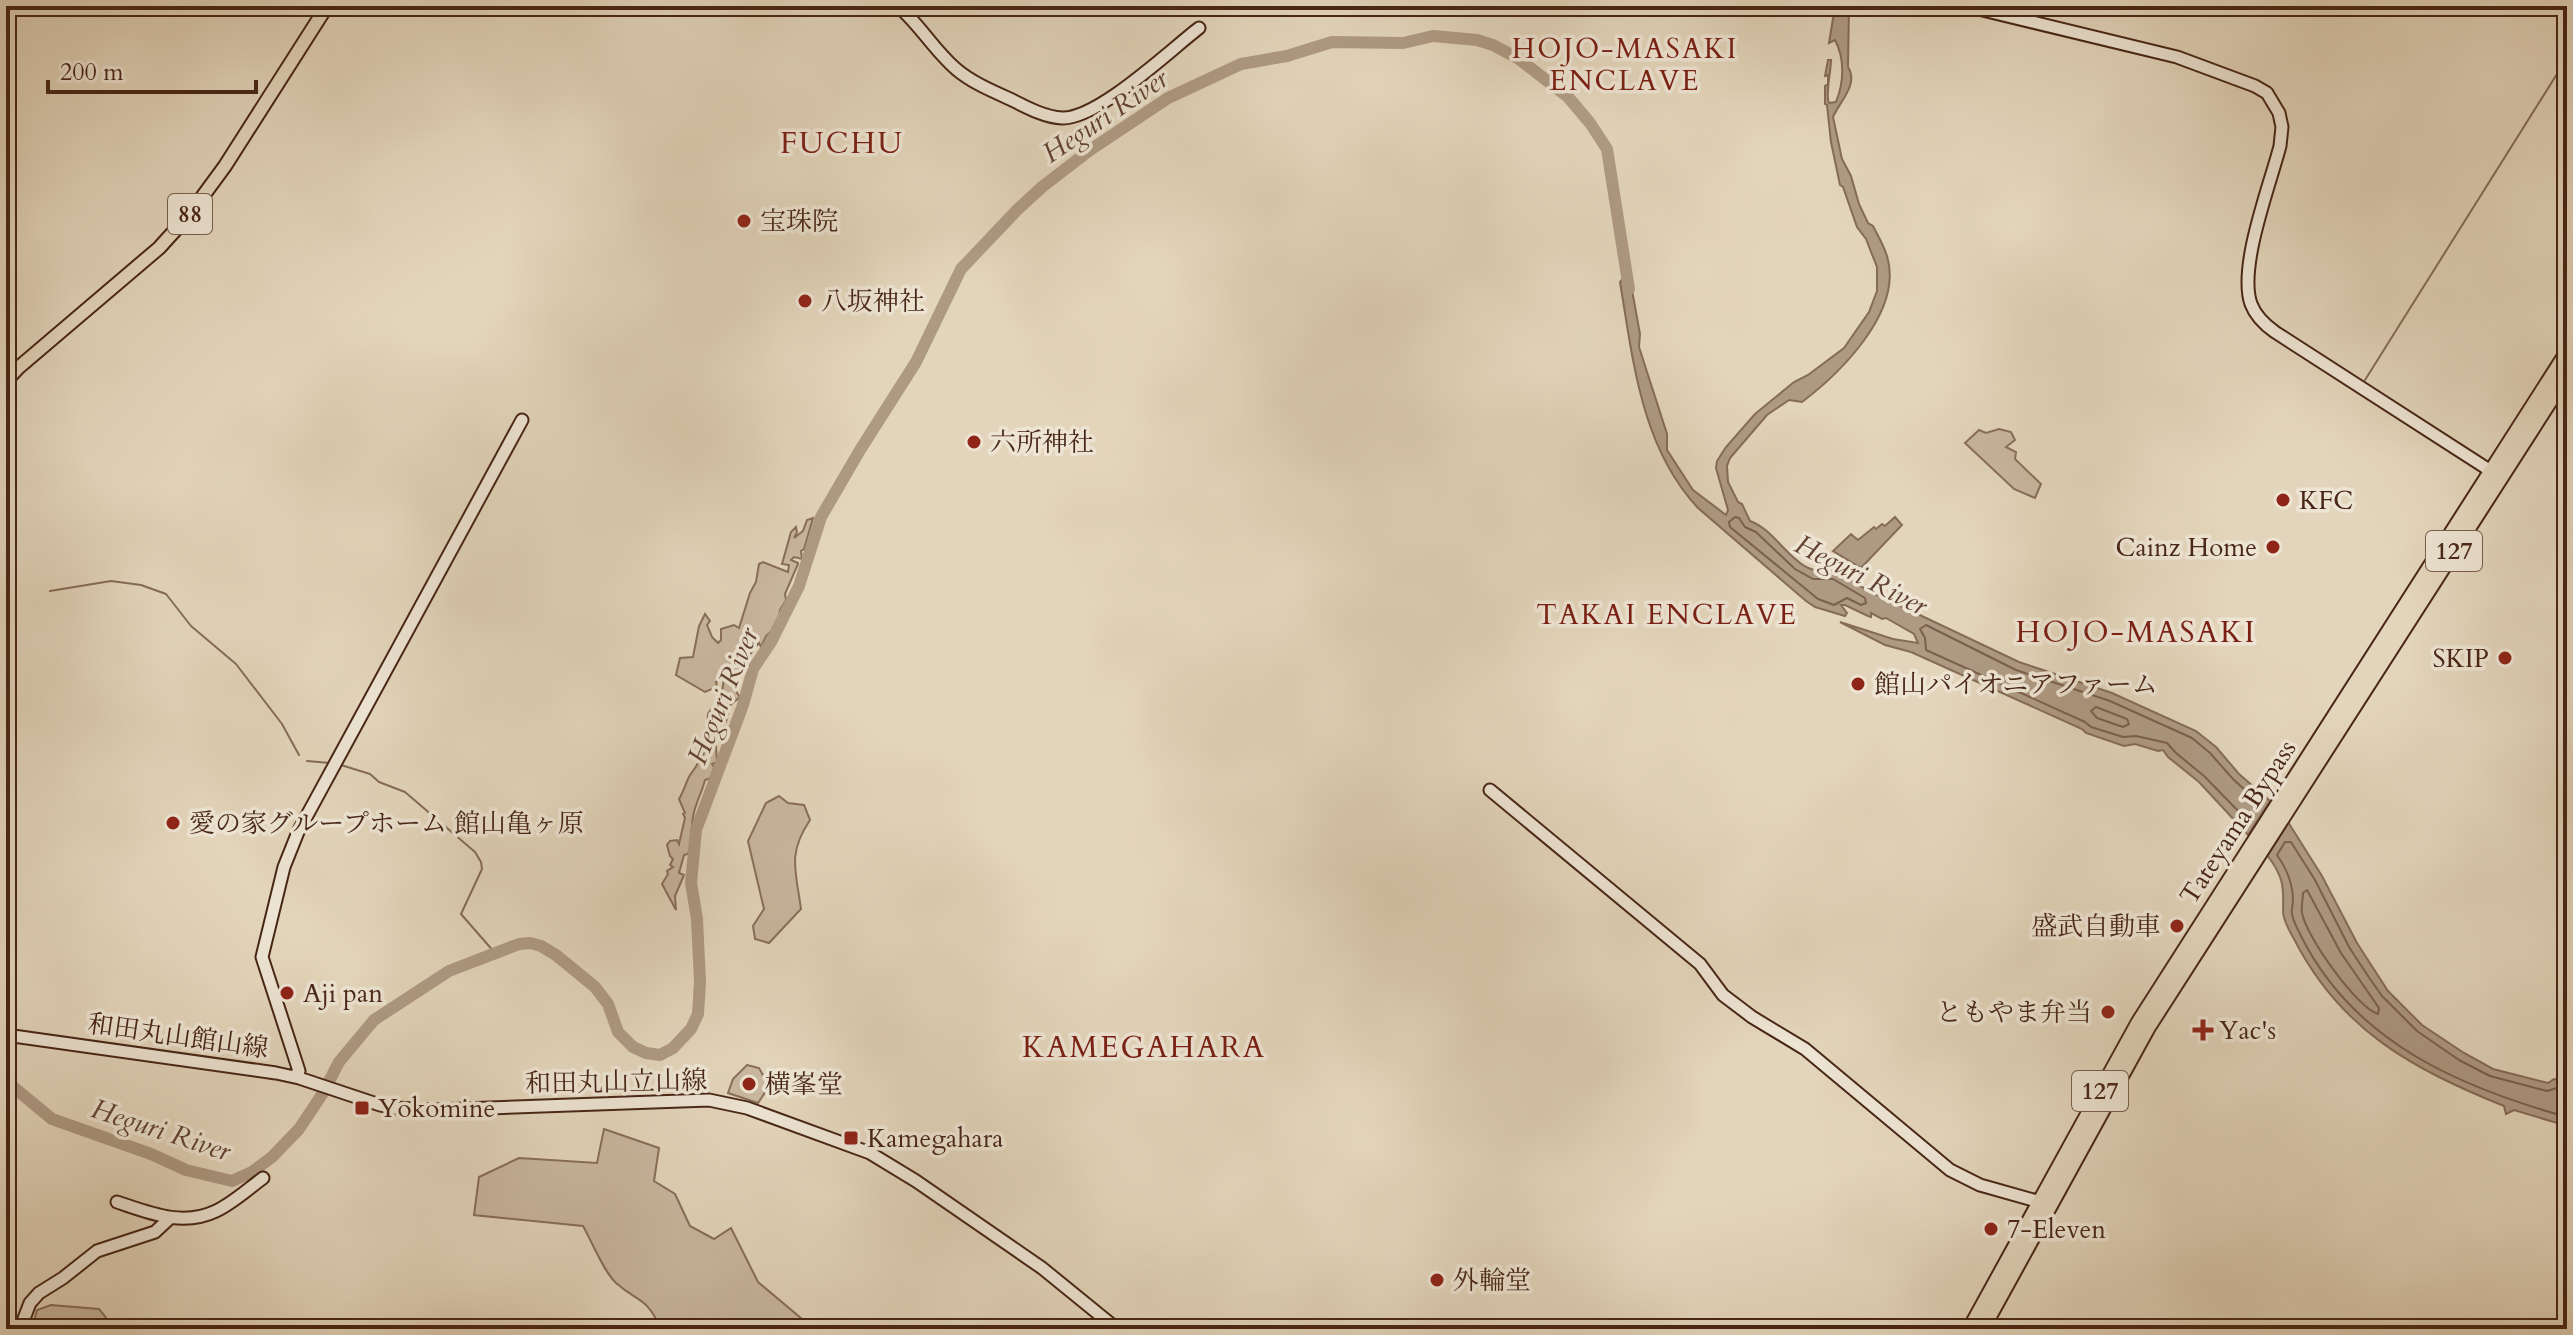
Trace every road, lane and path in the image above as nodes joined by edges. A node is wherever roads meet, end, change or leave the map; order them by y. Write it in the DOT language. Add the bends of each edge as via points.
graph roads {
  1 [pos="327,6"];
  2 [pos="898,6"];
  3 [pos="1966,6"];
  4 [pos="1199,28"];
  5 [pos="2567,353"];
  6 [pos="2567,374"];
  7 [pos="6,381"];
  8 [pos="522,420"];
  9 [pos="2496,474"];
  10 [pos="1490,790"];
  11 [pos="6,1035"];
  12 [pos="297,1077"];
  13 [pos="341,1092"];
  14 [pos="263,1178"];
  15 [pos="117,1202"];
  16 [pos="2044,1203"];
  17 [pos="170,1218"];
  18 [pos="20,1329"];
  19 [pos="1117,1329"];
  20 [pos="1970,1329"];
  21 [pos="1982,1329"];
  1 -- 7 [label="main road, 88" via="189,215 159,248"];
  2 -- 4 [label="street" via="964,75 1061,118 1097,108"];
  3 -- 9 [label="street" via="2177,57 2267,93 2282,127 2249,262 2254,312 2275,332"];
  5 -- 9 [label="highway, Tateyama Bypass / 127"];
  6 -- 9 [label="highway, Tateyama Bypass / 127"];
  8 -- 12 [label="street" via="298,832 284,867 262,957"];
  9 -- 16 [label="highway, Tateyama Bypass / 127" via="2139,1022"];
  10 -- 16 [label="street" via="1700,964 1723,995 1805,1049 1950,1170 1980,1185"];
  11 -- 12 [label="street, 和田丸山館山線"];
  12 -- 13 [label="street, 和田丸山館山線"];
  13 -- 19 [label="street, 和田丸山立山線" via="410,1109 709,1100 747,1108 850,1144 891,1165 1042,1268"];
  14 -- 17 [label="street" via="217,1211"];
  15 -- 17 [label="street"];
  16 -- 20 [label="highway, Tateyama Bypass / 127"];
  16 -- 21 [label="highway, Tateyama Bypass / 127"];
  17 -- 18 [label="street" via="155,1232 97,1251 39,1293"];
}
